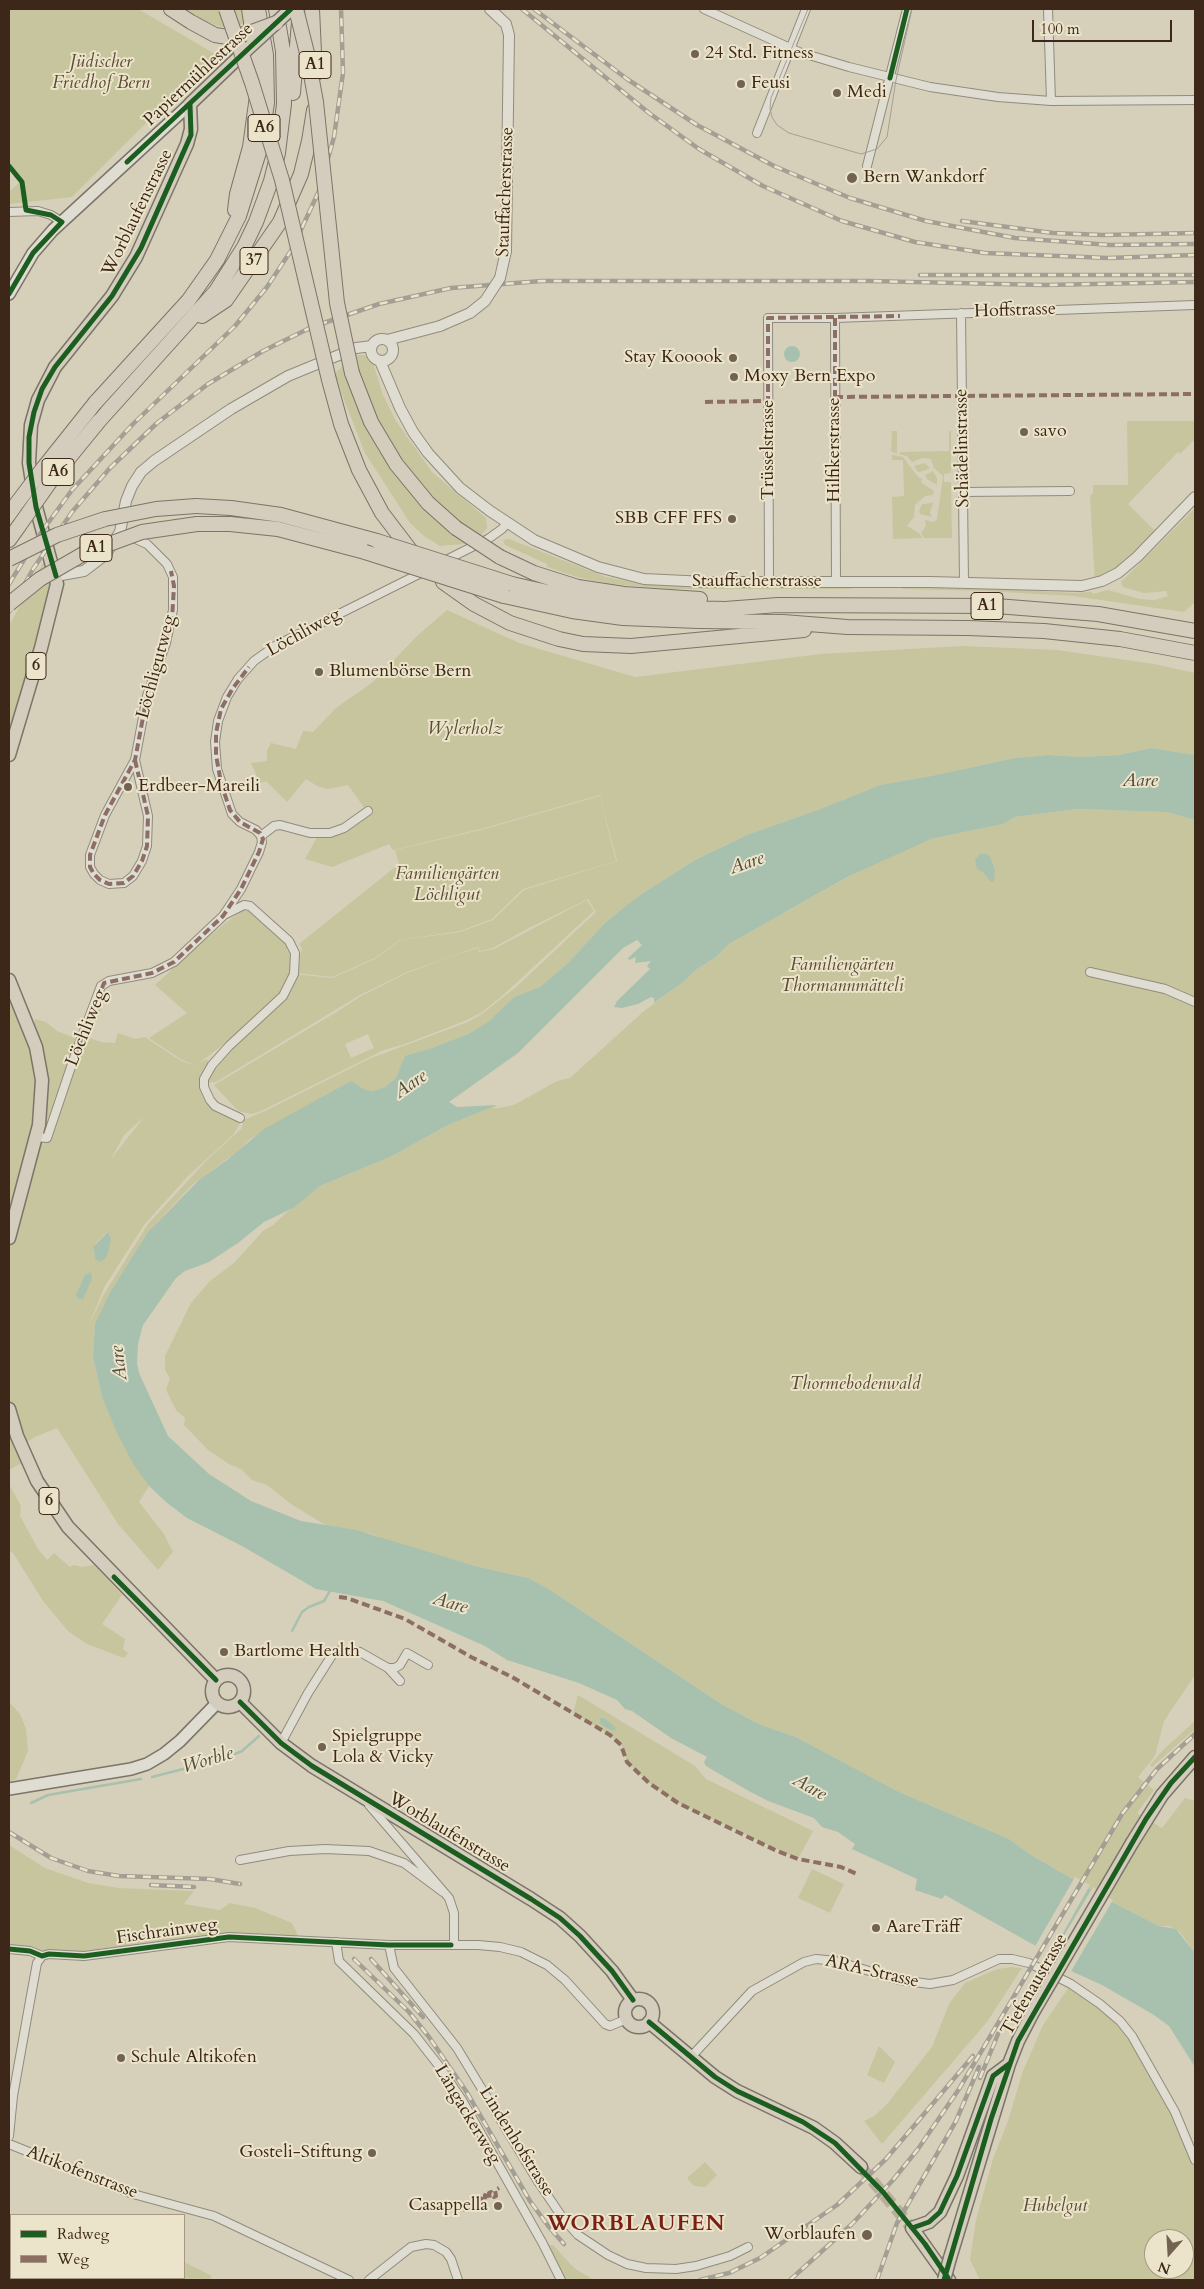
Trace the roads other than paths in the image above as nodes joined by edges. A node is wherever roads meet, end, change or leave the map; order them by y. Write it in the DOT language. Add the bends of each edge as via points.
graph roads {
  1 [pos="171,9"];
  2 [pos="226,9"];
  3 [pos="291,9"];
  4 [pos="296,9"];
  5 [pos="301,9"];
  6 [pos="312,9"];
  7 [pos="490,9"];
  8 [pos="704,9"];
  9 [pos="806,9"];
  10 [pos="907,9"];
  11 [pos="1048,9"];
  12 [pos="251,12"];
  13 [pos="276,16"];
  14 [pos="790,48"];
  15 [pos="890,78"];
  16 [pos="1195,100"];
  17 [pos="1050,101"];
  18 [pos="190,104"];
  19 [pos="757,133"];
  20 [pos="278,153"];
  21 [pos="867,166"];
  22 [pos="9,212"];
  23 [pos="62,222"];
  24 [pos="280,222"];
  25 [pos="9,294"];
  26 [pos="1195,305"];
  27 [pos="962,313"];
  28 [pos="768,318"];
  29 [pos="835,318"];
  30 [pos="183,329"];
  31 [pos="387,340"];
  32 [pos="372,346"];
  33 [pos="380,361"];
  34 [pos="1070,491"];
  35 [pos="963,492"];
  36 [pos="1195,497"];
  37 [pos="12,511"];
  38 [pos="507,523"];
  39 [pos="120,532"];
  40 [pos="9,540"];
  41 [pos="9,560"];
  42 [pos="56,576"];
  43 [pos="769,582"];
  44 [pos="836,582"];
  45 [pos="964,583"];
  46 [pos="9,604"];
  47 [pos="778,605"];
  48 [pos="847,627"];
  49 [pos="1195,631"];
  50 [pos="1195,653"];
  51 [pos="9,755"];
  52 [pos="135,760"];
  53 [pos="368,811"];
  54 [pos="261,836"];
  55 [pos="223,916"];
  56 [pos="1090,972"];
  57 [pos="9,980"];
  58 [pos="1195,1002"];
  59 [pos="240,1118"];
  60 [pos="36,1138"];
  61 [pos="9,1238"];
  62 [pos="9,1410"];
  63 [pos="428,1665"];
  64 [pos="388,1668"];
  65 [pos="216,1680"];
  66 [pos="400,1681"];
  67 [pos="240,1702"];
  68 [pos="217,1703"];
  69 [pos="281,1743"];
  70 [pos="1195,1757"];
  71 [pos="9,1789"];
  72 [pos="363,1797"];
  73 [pos="240,1860"];
  74 [pos="443,1892"];
  75 [pos="336,1942"];
  76 [pos="389,1945"];
  77 [pos="454,1945"];
  78 [pos="9,1949"];
  79 [pos="42,1956"];
  80 [pos="633,2000"];
  81 [pos="626,2019"];
  82 [pos="649,2022"];
  83 [pos="690,2058"];
  84 [pos="1009,2064"];
  85 [pos="9,2136"];
  86 [pos="9,2144"];
  87 [pos="1195,2160"];
  88 [pos="861,2167"];
  89 [pos="748,2247"];
  90 [pos="349,2280"];
  91 [pos="369,2280"];
  92 [pos="458,2280"];
  93 [pos="561,2280"];
  94 [pos="944,2280"];
  95 [pos="949,2280"];
  1 -- 13 [label="highway, bridge" via="216,35 228,37 246,34"];
  2 -- 48 [label="highway, bridge" via="282,180 341,424 358,470 382,513 416,557 474,604 510,623 583,644 632,646"];
  3 -- 13 [label="main road, Papiermühlestrasse, bridge"];
  4 -- 47 [label="highway, bridge" via="314,93 336,295 352,373 371,422 396,464 428,503 456,528 500,557 555,580 600,591"];
  5 -- 20 [label="highway" via="290,126"];
  6 -- 24 [label="highway, A1" via="313,121 301,174"];
  7 -- 31 [label="street, Stauffacherstrasse, bridge" via="506,24 510,35 506,251 500,278 486,301 466,316"];
  8 -- 14 [label="street"];
  9 -- 14 [label="street"];
  10 -- 15 [label="street"];
  11 -- 17 [label="street"];
  12 -- 37 [label="highway, A6, bridge" via="268,74 265,122 254,173 233,231 188,301 95,403"];
  13 -- 18 [label="main road, Papiermühlestrasse, bridge"];
  13 -- 20 [label="highway, A6" via="285,88"];
  14 -- 15 [label="street"];
  14 -- 19 [label="street"];
  15 -- 17 [label="street" via="962,92"];
  15 -- 21 [label="street"];
  16 -- 17 [label="street"];
  18 -- 23 [label="main road, Papiermühlestrasse"];
  18 -- 42 [label="main road, Worblaufenstrasse / 6" via="191,135 141,248 112,296 52,372 34,412 30,463 36,507"];
  20 -- 30 [label="highway, A6" via="264,200 244,247 216,291"];
  22 -- 23 [label="street" via="38,211"];
  23 -- 25 [label="main road, Papiermühlestrasse" via="33,253"];
  24 -- 30 [label="highway, 37" via="226,300"];
  26 -- 27 [label="street, Hoffstrasse"];
  27 -- 29 [label="street, Hoffstrasse"];
  27 -- 35 [label="street, Schädelinstrasse"];
  28 -- 29 [label="street, Hoffstrasse"];
  28 -- 43 [label="street, Trüsselstrasse"];
  29 -- 44 [label="street, Hilfikerstrasse"];
  30 -- 40 [label="highway, A6, bridge" via="100,421 50,482"];
  31 -- 32 [label="street, Stauffacherstrasse" via="378,340"];
  31 -- 33 [label="street" via="393,352 389,359"];
  32 -- 33 [label="street, Stauffacherstrasse" via="373,355"];
  32 -- 39 [label="street, Stauffacherstrasse" via="356,348 288,376 160,456 145,468 132,486"];
  33 -- 38 [label="street, Stauffacherstrasse" via="406,420 428,453 460,488"];
  34 -- 35 [label="street"];
  35 -- 45 [label="street, Schädelinstrasse"];
  36 -- 45 [label="street, Stauffacherstrasse" via="1132,561 1102,581 1068,587"];
  38 -- 43 [label="street, Stauffacherstrasse" via="552,548 630,577 663,581"];
  38 -- 54 [label="street, Löchliweg" via="488,538 275,646 254,661 238,679 226,698 218,721 215,742 217,769 232,814"];
  39 -- 42 [label="street" via="111,548 95,564 76,574"];
  39 -- 52 [label="street, Löchligutweg" via="147,544 162,558 171,571 174,586 172,620 147,696"];
  41 -- 47 [label="highway, A1, bridge" via="56,536 105,519 156,509 196,506 281,515 377,541 512,584 574,598 648,607 725,609"];
  42 -- 51 [label="main road, Worblaufenstrasse / 6" via="54,604"];
  43 -- 44 [label="street, Stauffacherstrasse"];
  44 -- 45 [label="street, Stauffacherstrasse"];
  46 -- 48 [label="highway, A1, bridge" via="40,579 85,553 142,532 197,524 230,524 278,529 365,552 504,596 564,610 622,618"];
  47 -- 49 [label="highway, A1" via="1038,608 1123,617"];
  48 -- 50 [label="highway, A1" via="1044,631 1120,639"];
  52 -- 52 [label="street, Löchligutweg" via="105,815 90,855 94,874 109,884 124,883 133,876 147,846 148,816"];
  53 -- 54 [label="street" via="344,828 330,833 310,833 280,825"];
  54 -- 55 [label="street, Löchliweg" via="262,847"];
  55 -- 59 [label="street, Löchliweg" via="244,905 250,906 283,935 295,953 294,974 283,996 229,1046 204,1079 204,1087 215,1106"];
  55 -- 60 [label="street, Löchliweg" via="164,969 104,983 47,1138"];
  56 -- 58 [label="street" via="1165,989"];
  57 -- 60 [label="main road" via="39,1061 42,1108"];
  60 -- 61 [label="main road"];
  62 -- 65 [label="main road, 6" via="37,1481 64,1522"];
  63 -- 64 [label="street" via="408,1653 400,1664"];
  64 -- 66 [label="street"];
  64 -- 69 [label="street" via="360,1652 334,1652"];
  65 -- 67 [label="main road" via="225,1676 239,1680 244,1689"];
  65 -- 68 [label="main road" via="212,1689"];
  67 -- 68 [label="main road" via="226,1707"];
  67 -- 69 [label="main road, Worblaufenstrasse"];
  68 -- 71 [label="main road" via="170,1751 147,1764"];
  69 -- 72 [label="main road, Worblaufenstrasse"];
  70 -- 84 [label="main road, Tiefenaustrasse, bridge" via="1146,1818 1024,2028"];
  72 -- 74 [label="street"];
  72 -- 80 [label="main road, Worblaufenstrasse" via="560,1918 580,1936"];
  73 -- 74 [label="street" via="288,1851 369,1851 404,1863"];
  74 -- 77 [label="street" via="454,1910"];
  75 -- 76 [label="street, Fischrainweg"];
  75 -- 79 [label="street, Fischrainweg" via="229,1937 103,1954"];
  75 -- 93 [label="street, Längackerweg" via="339,1961 414,2034 453,2086"];
  76 -- 77 [label="street, Fischrainweg"];
  76 -- 89 [label="street, Lindenhofstrasse" via="394,1968 457,2048 537,2180 582,2238 620,2261 653,2269 712,2262"];
  77 -- 81 [label="street, Fischrainweg" via="500,1947 530,1956 565,1980 605,2024 610,2026"];
  78 -- 79 [label="street, Fischrainweg"];
  79 -- 85 [label="street, Altikofenstrasse" via="30,2001"];
  80 -- 81 [label="main road" via="625,2010"];
  80 -- 82 [label="main road" via="643,2000 650,2006"];
  81 -- 82 [label="main road" via="638,2026"];
  82 -- 83 [label="main road"];
  83 -- 87 [label="street, ARA-Strasse" via="752,1991 804,1962 816,1959 836,1961 899,1980 930,1984 953,1980 999,1959 1012,1959 1036,1966 1071,1984 1120,2021 1132,2036 1175,2112"];
  83 -- 88 [label="main road" via="737,2091 814,2128"];
  84 -- 94 [label="main road, Tiefenaustrasse, bridge"];
  84 -- 95 [label="main road" via="993,2076 957,2176 940,2212 929,2222 912,2228"];
  86 -- 90 [label="street, Altikofenstrasse" via="133,2194 222,2219"];
  91 -- 92 [label="street" via="411,2248 426,2244 446,2252"];
}
